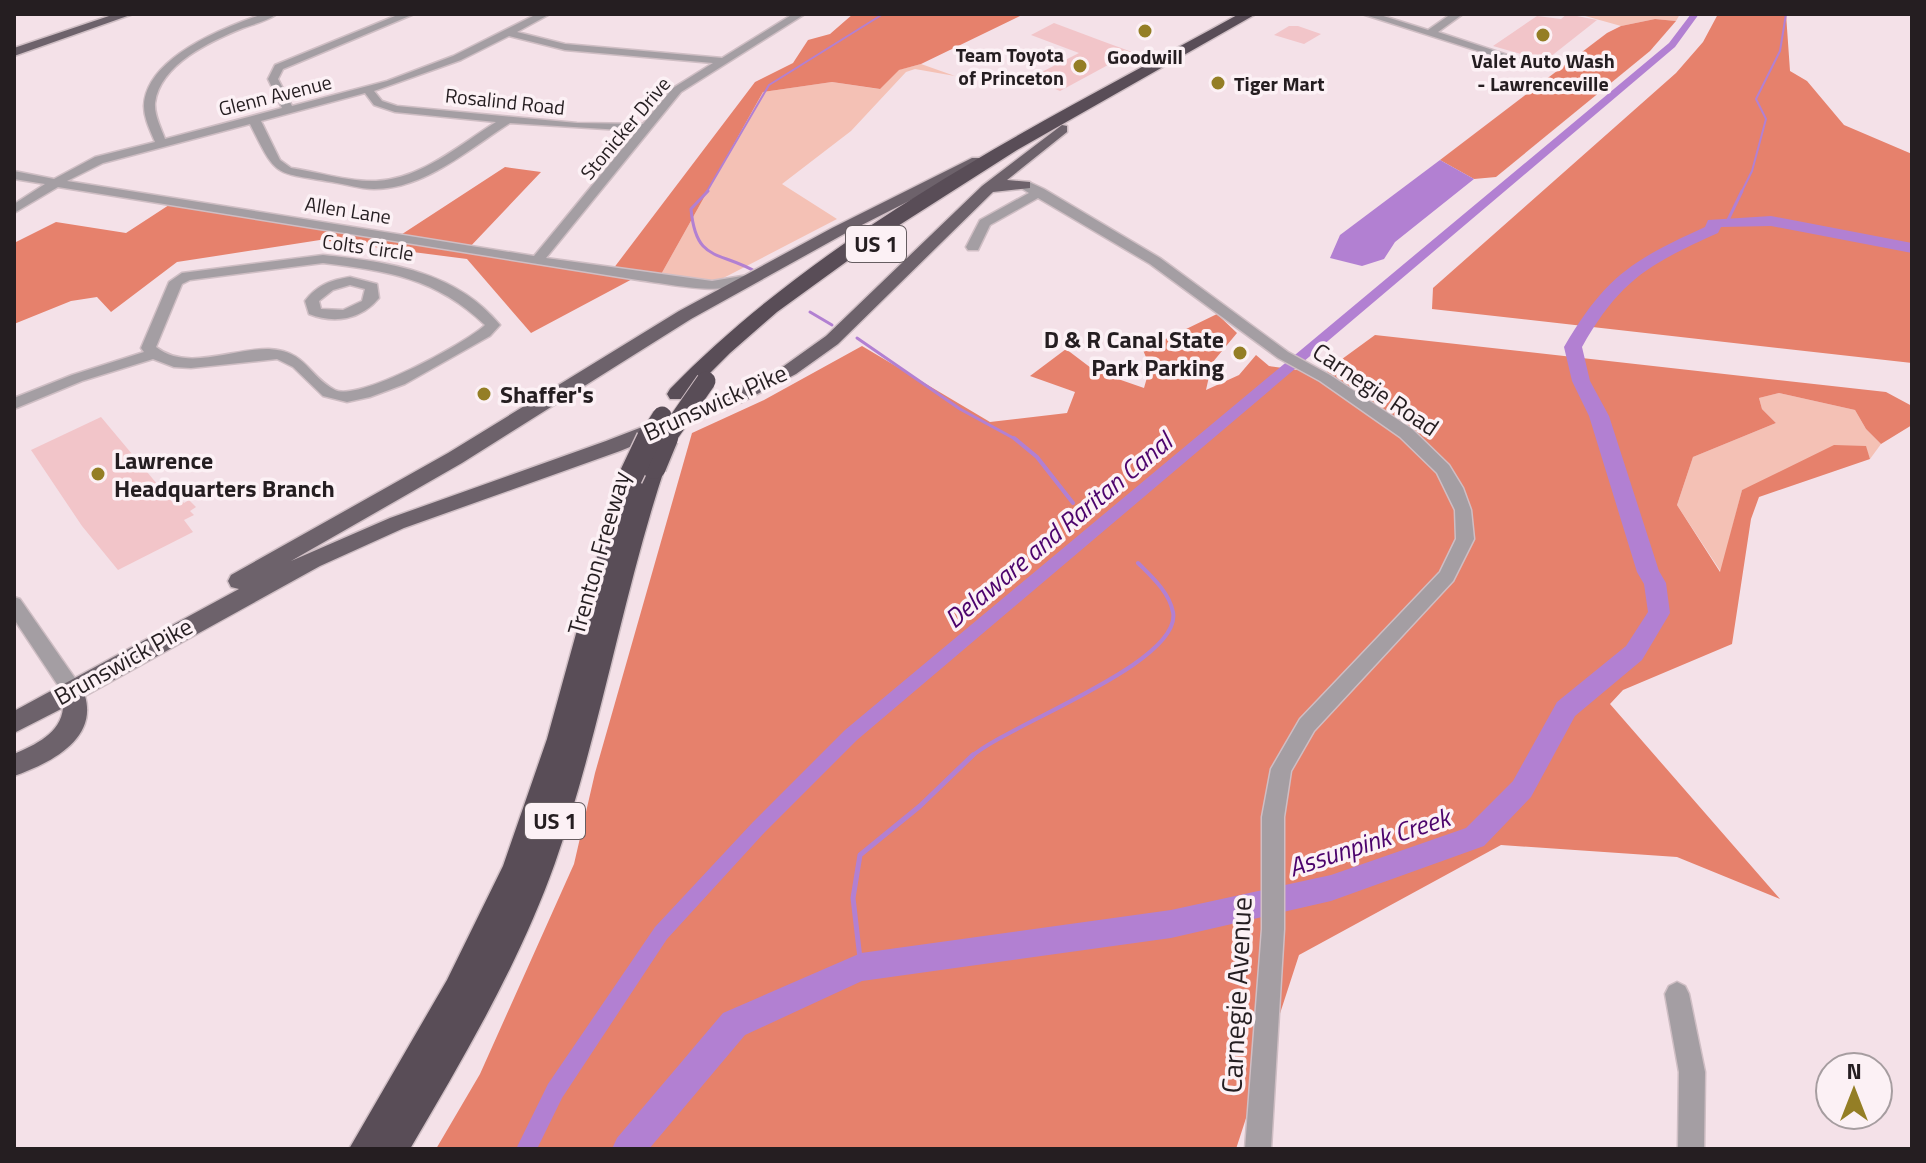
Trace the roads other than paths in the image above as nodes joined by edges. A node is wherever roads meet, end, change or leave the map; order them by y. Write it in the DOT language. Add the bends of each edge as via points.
graph roads {
  1 [pos="127,14"];
  2 [pos="236,14"];
  3 [pos="272,14"];
  4 [pos="409,14"];
  5 [pos="545,14"];
  6 [pos="800,14"];
  7 [pos="1249,14"];
  8 [pos="1263,14"];
  9 [pos="1367,14"];
  10 [pos="1458,14"];
  11 [pos="253,21"];
  12 [pos="508,33"];
  13 [pos="1430,33"];
  14 [pos="14,52"];
  15 [pos="722,61"];
  16 [pos="1542,68"];
  17 [pos="368,90"];
  18 [pos="289,110"];
  19 [pos="254,119"];
  20 [pos="507,120"];
  21 [pos="646,128"];
  22 [pos="1062,129"];
  23 [pos="161,143"];
  24 [pos="1015,143"];
  25 [pos="1016,165"];
  26 [pos="14,175"];
  27 [pos="56,183"];
  28 [pos="1032,188"];
  29 [pos="987,189"];
  30 [pos="14,209"];
  31 [pos="405,239"];
  32 [pos="973,247"];
  33 [pos="537,260"];
  34 [pos="377,266"];
  35 [pos="756,275"];
  36 [pos="677,281"];
  37 [pos="359,282"];
  38 [pos="685,315"];
  39 [pos="153,354"];
  40 [pos="14,404"];
  41 [pos="642,472"];
  42 [pos="14,604"];
  43 [pos="68,684"];
  44 [pos="14,706"];
  45 [pos="14,723"];
  46 [pos="14,765"];
  47 [pos="1272,844"];
  48 [pos="1677,994"];
  49 [pos="366,1149"];
  50 [pos="391,1149"];
  51 [pos="1258,1149"];
  52 [pos="1691,1149"];
  1 -- 14 [label="main road"];
  2 -- 11 [label="street"];
  3 -- 11 [label="street"];
  4 -- 18 [label="street" via="279,67 273,79"];
  5 -- 12 [label="street, Glenn Avenue"];
  6 -- 15 [label="street, Stonicker Drive"];
  7 -- 24 [label="highway, Brunswick Pike / US 1"];
  8 -- 22 [label="highway, Brunswick Pike / US 1"];
  9 -- 13 [label="street"];
  10 -- 13 [label="street"];
  11 -- 23 [label="street" via="195,49 158,82 150,107"];
  12 -- 15 [label="street" via="565,47"];
  12 -- 17 [label="street, Glenn Avenue" via="436,67"];
  13 -- 16 [label="street"];
  15 -- 21 [label="street, Stonicker Drive" via="677,90"];
  17 -- 18 [label="street, Glenn Avenue"];
  17 -- 20 [label="street, Rosalind Road" via="388,108"];
  18 -- 19 [label="street, Glenn Avenue"];
  19 -- 20 [label="street" via="275,162 287,171 382,185 420,175"];
  19 -- 23 [label="street, Glenn Avenue"];
  20 -- 21 [label="street, Rosalind Road"];
  21 -- 33 [label="street, Stonicker Drive"];
  22 -- 25 [label="main road, Brunswick Pike"];
  22 -- 41 [label="highway, Trenton Freeway / US 1, bridge" via="895,230 765,324 706,381"];
  23 -- 27 [label="street, Glenn Avenue" via="99,160"];
  24 -- 35 [label="main road, Brunswick Pike"];
  24 -- 41 [label="highway, Trenton Freeway / US 1, bridge" via="803,281 721,347 677,394 645,444"];
  25 -- 28 [label="main road" via="1018,176"];
  25 -- 29 [label="main road, Brunswick Pike"];
  26 -- 27 [label="street, Allen Lane"];
  27 -- 30 [label="street, Glenn Avenue"];
  27 -- 31 [label="street, Allen Lane"];
  28 -- 29 [label="main road" via="1010,184"];
  28 -- 32 [label="street" via="985,223"];
  28 -- 47 [label="street, Carnegie Road" via="1178,276 1283,355 1391,422 1430,454 1455,488 1466,530 1462,550 1447,576 1294,742 1278,780"];
  29 -- 43 [label="main road, Brunswick Pike" via="832,340 767,383 361,538"];
  31 -- 33 [label="street, Allen Lane"];
  31 -- 34 [label="street"];
  33 -- 36 [label="street, Allen Lane"];
  34 -- 37 [label="street"];
  34 -- 39 [label="street, Colts Circle" via="309,260 187,276 171,292 148,348"];
  34 -- 39 [label="street, Colts Circle" via="434,280 493,325 377,390 343,398 323,390 292,357 276,353 173,364"];
  35 -- 36 [label="street, Allen Lane" via="719,285"];
  35 -- 38 [label="main road, Brunswick Pike"];
  36 -- 38 [label="street" via="695,293 695,304"];
  38 -- 43 [label="main road, Brunswick Pike" via="393,495"];
  39 -- 40 [label="street"];
  41 -- 49 [label="highway, Trenton Freeway / US 1" via="519,865 469,974"];
  41 -- 50 [label="highway, Trenton Freeway / US 1" via="633,526 566,783 538,869 488,982"];
  42 -- 43 [label="street"];
  43 -- 44 [label="main road, Brunswick Pike"];
  43 -- 45 [label="main road, Brunswick Pike"];
  43 -- 46 [label="main road" via="78,713 65,735"];
  47 -- 51 [label="street, Carnegie Avenue" via="1273,929"];
  48 -- 52 [label="street" via="1692,1072"];
}
